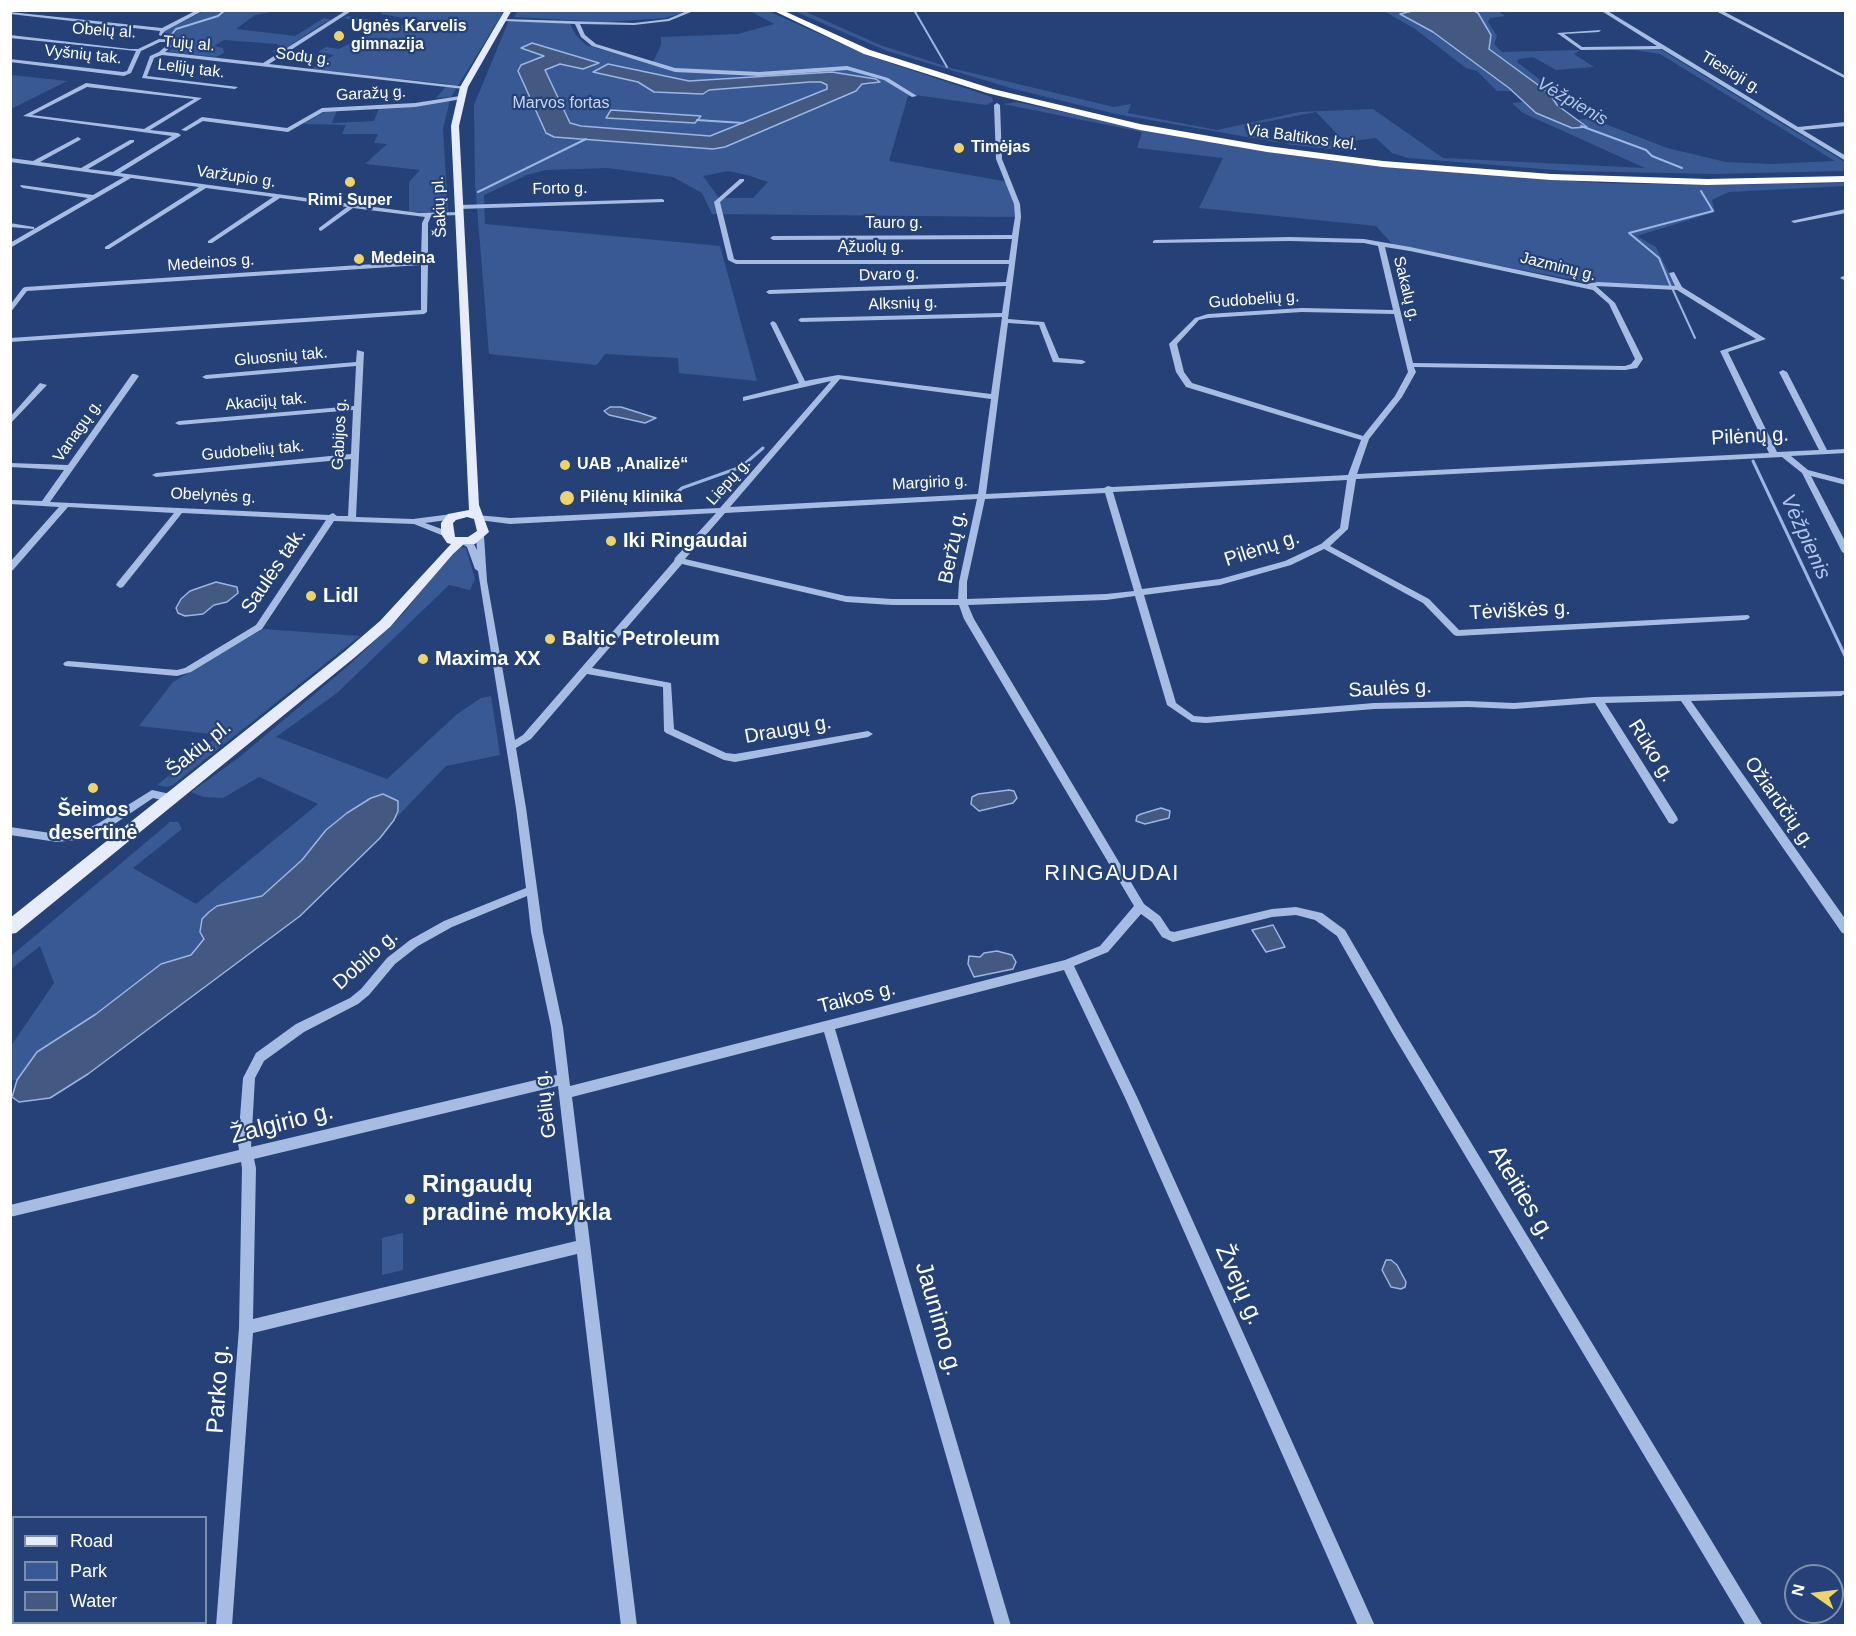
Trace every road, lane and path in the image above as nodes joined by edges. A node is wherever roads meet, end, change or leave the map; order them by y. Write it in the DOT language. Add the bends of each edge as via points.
graph roads {
  1 [pos="185,10"];
  2 [pos="351,10"];
  3 [pos="510,10"];
  4 [pos="693,10"];
  5 [pos="775,10"];
  6 [pos="787,10"];
  7 [pos="1602,10"];
  8 [pos="1716,10"];
  9 [pos="200,11"];
  10 [pos="10,13"];
  11 [pos="504,20"];
  12 [pos="577,23"];
  13 [pos="163,30"];
  14 [pos="1599,31"];
  15 [pos="10,36"];
  16 [pos="159,40"];
  17 [pos="1662,47"];
  18 [pos="139,50"];
  19 [pos="161,53"];
  20 [pos="10,60"];
  21 [pos="246,63"];
  22 [pos="263,65"];
  23 [pos="144,77"];
  24 [pos="1845,78"];
  25 [pos="235,87"];
  26 [pos="464,87"];
  27 [pos="990,91"];
  28 [pos="914,96"];
  29 [pos="460,98"];
  30 [pos="1028,102"];
  31 [pos="998,105"];
  32 [pos="1845,124"];
  33 [pos="1797,129"];
  34 [pos="144,130"];
  35 [pos="184,130"];
  36 [pos="78,139"];
  37 [pos="132,141"];
  38 [pos="1362,152"];
  39 [pos="1349,155"];
  40 [pos="1392,155"];
  41 [pos="1845,159"];
  42 [pos="11,160"];
  43 [pos="1408,162"];
  44 [pos="34,163"];
  45 [pos="82,170"];
  46 [pos="114,174"];
  47 [pos="1845,174"];
  48 [pos="126,176"];
  49 [pos="1845,179"];
  50 [pos="742,180"];
  51 [pos="23,186"];
  52 [pos="205,186"];
  53 [pos="91,196"];
  54 [pos="279,196"];
  55 [pos="662,201"];
  56 [pos="352,206"];
  57 [pos="459,210"];
  58 [pos="1845,211"];
  59 [pos="429,215"];
  60 [pos="1794,221"];
  61 [pos="10,225"];
  62 [pos="32,228"];
  63 [pos="321,229"];
  64 [pos="1014,237"];
  65 [pos="774,238"];
  66 [pos="10,241"];
  67 [pos="210,242"];
  68 [pos="1155,242"];
  69 [pos="1381,245"];
  70 [pos="10,246"];
  71 [pos="106,248"];
  72 [pos="1011,262"];
  73 [pos="426,263"];
  74 [pos="1672,273"];
  75 [pos="1010,284"];
  76 [pos="1587,286"];
  77 [pos="1679,288"];
  78 [pos="769,292"];
  79 [pos="10,311"];
  80 [pos="1397,312"];
  81 [pos="1005,318"];
  82 [pos="801,320"];
  83 [pos="773,323"];
  84 [pos="10,340"];
  85 [pos="360,352"];
  86 [pos="1082,362"];
  87 [pos="359,364"];
  88 [pos="1411,365"];
  89 [pos="1782,372"];
  90 [pos="135,376"];
  91 [pos="206,377"];
  92 [pos="838,377"];
  93 [pos="803,384"];
  94 [pos="43,386"];
  95 [pos="994,397"];
  96 [pos="746,399"];
  97 [pos="356,408"];
  98 [pos="10,422"];
  99 [pos="179,423"];
  100 [pos="1365,439"];
  101 [pos="471,450"];
  102 [pos="1845,451"];
  103 [pos="1824,452"];
  104 [pos="1774,454"];
  105 [pos="1784,454"];
  106 [pos="354,456"];
  107 [pos="10,465"];
  108 [pos="70,468"];
  109 [pos="1805,472"];
  110 [pos="156,475"];
  111 [pos="1352,476"];
  112 [pos="1845,483"];
  113 [pos="1108,489"];
  114 [pos="982,495"];
  115 [pos="10,502"];
  116 [pos="45,503"];
  117 [pos="66,504"];
  118 [pos="180,510"];
  119 [pos="724,510"];
  120 [pos="333,516"];
  121 [pos="454,516"];
  122 [pos="478,516"];
  123 [pos="352,518"];
  124 [pos="510,521"];
  125 [pos="414,522"];
  126 [pos="482,534"];
  127 [pos="455,539"];
  128 [pos="1324,546"];
  129 [pos="1845,552"];
  130 [pos="678,560"];
  131 [pos="10,568"];
  132 [pos="483,581"];
  133 [pos="120,585"];
  134 [pos="1140,592"];
  135 [pos="962,602"];
  136 [pos="1745,617"];
  137 [pos="68,664"];
  138 [pos="584,670"];
  139 [pos="1841,693"];
  140 [pos="1683,697"];
  141 [pos="1599,700"];
  142 [pos="868,734"];
  143 [pos="510,747"];
  144 [pos="171,798"];
  145 [pos="1673,820"];
  146 [pos="10,831"];
  147 [pos="531,890"];
  148 [pos="1140,907"];
  149 [pos="10,928"];
  150 [pos="1845,930"];
  151 [pos="1173,937"];
  152 [pos="1067,964"];
  153 [pos="828,1026"];
  154 [pos="564,1086"];
  155 [pos="246,1155"];
  156 [pos="10,1211"];
  157 [pos="583,1246"];
  158 [pos="246,1328"];
  159 [pos="224,1626"];
  160 [pos="629,1626"];
  161 [pos="1003,1626"];
  162 [pos="1367,1626"];
  163 [pos="1755,1626"];
  1 -- 9 [label="street"];
  2 -- 22 [label="street"];
  3 -- 11 [label="main road, Šakių pl."];
  4 -- 12 [label="street" via="649,23"];
  5 -- 27 [label="highway, Via Baltikos kel." via="867,52"];
  6 -- 39 [label="highway, Via Baltikos kel." via="908,61 1022,95 1170,128"];
  7 -- 17 [label="street, Tiesioji g."];
  8 -- 24 [label="street"];
  9 -- 13 [label="street"];
  10 -- 13 [label="street"];
  11 -- 12 [label="street"];
  11 -- 26 [label="main road, Šakių pl."];
  12 -- 28 [label="street" via="583,36 594,45 675,70 759,74 847,68 886,79"];
  13 -- 16 [label="street"];
  14 -- 17 [label="street" via="1559,33 1581,49"];
  15 -- 18 [label="street, Obelų al."];
  16 -- 18 [label="street, Obelų al."];
  16 -- 19 [label="street, Obelų al." via="175,41"];
  17 -- 33 [label="street, Tiesioji g."];
  18 -- 20 [label="street, Vyšnių tak." via="129,72 124,74"];
  19 -- 21 [label="street, Tujų al."];
  19 -- 23 [label="street, Tujų al." via="152,57"];
  21 -- 22 [label="street, Sodų g."];
  22 -- 26 [label="street, Sodų g."];
  23 -- 25 [label="street, Lelijų tak."];
  26 -- 29 [label="main road, Šakių pl."];
  27 -- 30 [label="highway, Via Baltikos kel."];
  27 -- 31 [label="highway"];
  29 -- 35 [label="street, Garažų g." via="415,105 322,110 288,129 202,119"];
  29 -- 57 [label="main road, Šakių pl." via="455,126"];
  30 -- 31 [label="highway"];
  30 -- 49 [label="highway, Via Baltikos kel." via="1234,144 1427,168 1663,182"];
  31 -- 64 [label="street, Beržų g." via="999,159 1017,211"];
  32 -- 33 [label="street"];
  33 -- 41 [label="street, Tiesioji g."];
  34 -- 34 [label="street" via="112,127 26,116 86,85 200,98"];
  34 -- 46 [label="street" via="178,135"];
  36 -- 44 [label="street"];
  37 -- 45 [label="street"];
  38 -- 39 [label="highway"];
  39 -- 43 [label="highway, Via Baltikos kel."];
  40 -- 43 [label="highway"];
  42 -- 44 [label="street, Varžupio g."];
  43 -- 47 [label="highway, Via Baltikos kel." via="1651,176"];
  44 -- 45 [label="street, Varžupio g."];
  45 -- 46 [label="street, Varžupio g."];
  46 -- 48 [label="street, Varžupio g."];
  48 -- 52 [label="street, Varžupio g."];
  48 -- 53 [label="street"];
  50 -- 72 [label="street, Ąžuolų g." via="717,202 731,260"];
  51 -- 53 [label="street"];
  52 -- 54 [label="street, Varžupio g."];
  52 -- 71 [label="street"];
  53 -- 62 [label="street"];
  53 -- 70 [label="street"];
  54 -- 56 [label="street, Varžupio g."];
  54 -- 67 [label="street"];
  55 -- 57 [label="street, Forto g."];
  56 -- 59 [label="street, Varžupio g."];
  56 -- 63 [label="street"];
  57 -- 59 [label="street, Varžupio g."];
  57 -- 101 [label="main road, Šakių pl."];
  58 -- 60 [label="street"];
  59 -- 73 [label="street" via="425,223"];
  61 -- 62 [label="street"];
  62 -- 66 [label="street"];
  64 -- 65 [label="street, Tauro g."];
  64 -- 72 [label="street, Beržų g."];
  68 -- 69 [label="street, Sakalų g." via="1300,239"];
  69 -- 76 [label="street, Jazminų g."];
  69 -- 80 [label="street, Sakalų g."];
  72 -- 75 [label="street, Beržų g."];
  73 -- 79 [label="street, Medeinos g." via="25,289"];
  73 -- 84 [label="street" via="424,312"];
  74 -- 77 [label="street"];
  75 -- 78 [label="street, Dvaro g."];
  75 -- 81 [label="street, Beržų g."];
  76 -- 77 [label="street"];
  76 -- 88 [label="street, Jazminų g." via="1612,303 1639,359 1634,366"];
  77 -- 104 [label="street" via="1762,339 1724,351"];
  80 -- 88 [label="street, Sakalų g."];
  80 -- 100 [label="street, Gudobelių g." via="1302,310 1208,316 1197,319 1173,344 1180,372 1189,385"];
  81 -- 82 [label="street, Alksnių g."];
  81 -- 86 [label="street, Alksnių g." via="1042,323 1056,360"];
  81 -- 95 [label="street, Beržų g."];
  83 -- 93 [label="street"];
  85 -- 87 [label="street, Gabijos g."];
  87 -- 91 [label="street, Gluosnių tak."];
  87 -- 97 [label="street, Gabijos g."];
  88 -- 100 [label="street" via="1409,381"];
  89 -- 103 [label="street"];
  90 -- 108 [label="street, Vanagų g."];
  92 -- 93 [label="street"];
  92 -- 95 [label="street"];
  92 -- 119 [label="street, Liepų g."];
  93 -- 96 [label="street"];
  94 -- 98 [label="street"];
  95 -- 114 [label="street, Beržų g."];
  97 -- 99 [label="street, Akacijų tak."];
  97 -- 106 [label="street, Gabijos g."];
  100 -- 111 [label="street"];
  101 -- 121 [label="main road, Šakių pl." via="462,505"];
  101 -- 122 [label="main road, Šakių pl." via="474,510"];
  102 -- 103 [label="street, Pilėnų g."];
  103 -- 105 [label="street, Pilėnų g."];
  104 -- 105 [label="street, Pilėnų g."];
  104 -- 111 [label="street, Pilėnų g."];
  105 -- 109 [label="street"];
  106 -- 110 [label="street, Gudobelių tak."];
  106 -- 123 [label="street, Gabijos g."];
  107 -- 108 [label="street"];
  108 -- 116 [label="street, Vanagų g."];
  109 -- 112 [label="street"];
  109 -- 129 [label="street"];
  111 -- 113 [label="street, Margirio g."];
  111 -- 128 [label="street, Pilėnų g." via="1344,529"];
  113 -- 114 [label="street, Margirio g."];
  113 -- 134 [label="street, Saulės g."];
  114 -- 119 [label="street, Margirio g."];
  114 -- 135 [label="street, Beržų g."];
  115 -- 116 [label="street, Obelynės g."];
  116 -- 117 [label="street, Obelynės g."];
  117 -- 118 [label="street, Obelynės g."];
  117 -- 131 [label="street"];
  118 -- 120 [label="street, Obelynės g."];
  118 -- 133 [label="street"];
  119 -- 124 [label="street, Margirio g."];
  119 -- 130 [label="street, Liepų g."];
  120 -- 123 [label="street, Obelynės g."];
  120 -- 137 [label="street, Saulės tak." via="259,627 188,669 177,673"];
  121 -- 122 [label="main road"];
  121 -- 125 [label="street, Obelynės g."];
  121 -- 127 [label="main road, Šakių pl." via="447,523"];
  122 -- 124 [label="street, Margirio g."];
  122 -- 126 [label="main road, Šakių pl."];
  123 -- 125 [label="street, Obelynės g."];
  124 -- 126 [label="street, Margirio g."];
  125 -- 127 [label="street, Obelynės g."];
  126 -- 127 [label="main road"];
  126 -- 132 [label="street, Gėlių g."];
  127 -- 132 [label="street, Gėlių g." via="472,550"];
  127 -- 144 [label="main road, Šakių pl." via="409,599 349,655"];
  128 -- 134 [label="street, Pilėnų g." via="1254,574 1180,589"];
  128 -- 136 [label="street, Tėviškės g." via="1426,601 1457,633"];
  130 -- 135 [label="street, Pilėnų g." via="846,599"];
  130 -- 138 [label="street, Liepų g."];
  132 -- 143 [label="street, Gėlių g."];
  134 -- 135 [label="street, Pilėnų g." via="1106,597"];
  134 -- 141 [label="street, Saulės g." via="1172,705 1192,718 1374,706 1514,706"];
  135 -- 148 [label="street, Beržų g."];
  138 -- 142 [label="street, Draugų g." via="668,685 669,731 724,756 735,758"];
  138 -- 143 [label="street, Liepų g." via="527,737"];
  139 -- 140 [label="street, Saulės g."];
  140 -- 141 [label="street, Saulės g."];
  140 -- 150 [label="street, Ožiarūčių g."];
  141 -- 145 [label="street, Rūko g."];
  143 -- 147 [label="street, Gėlių g."];
  144 -- 146 [label="street" via="152,794 92,833 73,838"];
  144 -- 149 [label="main road, Šakių pl."];
  147 -- 154 [label="street, Gėlių g."];
  147 -- 155 [label="street, Dobilo g." via="414,942 354,1001 300,1028 260,1057 249,1078 246,1099"];
  148 -- 151 [label="street, Beržų g."];
  148 -- 152 [label="street, Taikos g." via="1104,949"];
  151 -- 163 [label="street, Ateities g." via="1272,913 1296,911 1318,916 1341,933"];
  152 -- 153 [label="street, Taikos g."];
  152 -- 162 [label="street, Žvejų g." via="1132,1099"];
  153 -- 154 [label="street, Taikos g."];
  153 -- 161 [label="street, Jaunimo g."];
  154 -- 155 [label="street, Žalgirio g."];
  154 -- 157 [label="street, Gėlių g."];
  155 -- 156 [label="street, Žalgirio g."];
  155 -- 158 [label="street, Parko g."];
  157 -- 158 [label="street"];
  157 -- 160 [label="street, Gėlių g."];
  158 -- 159 [label="street, Parko g."];
}
